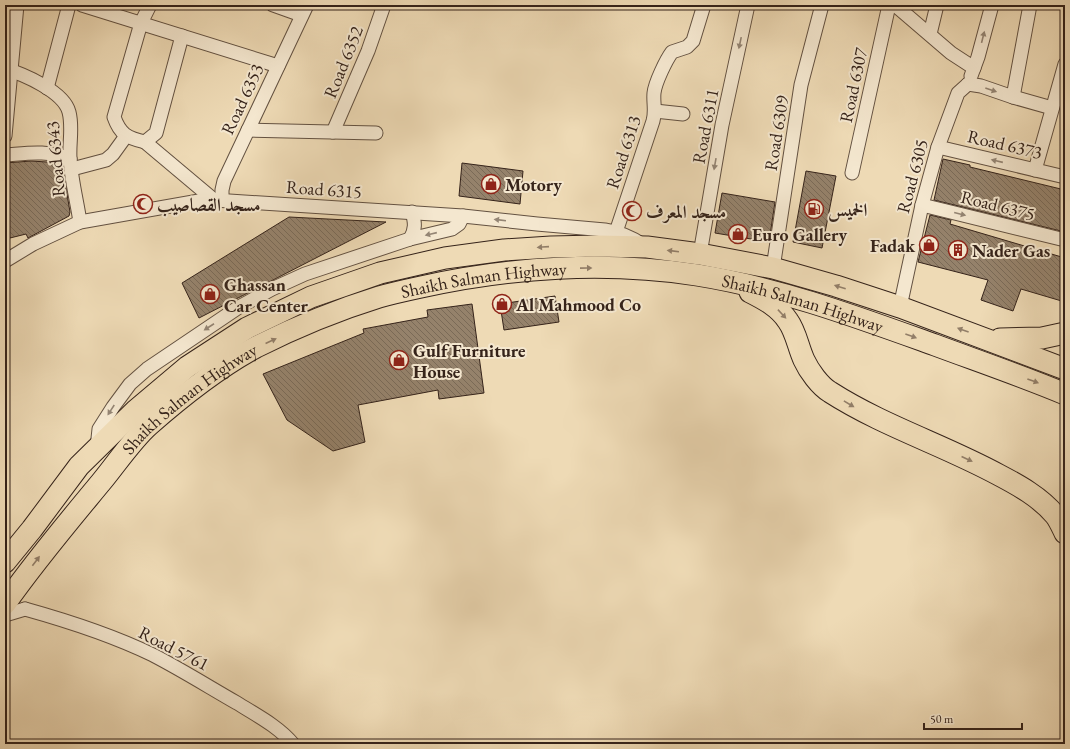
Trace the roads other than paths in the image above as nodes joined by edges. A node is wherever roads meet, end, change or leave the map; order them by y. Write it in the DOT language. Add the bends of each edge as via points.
graph roads {
  1 [pos="16,5"];
  2 [pos="69,5"];
  3 [pos="82,5"];
  4 [pos="150,5"];
  5 [pos="273,5"];
  6 [pos="384,5"];
  7 [pos="704,5"];
  8 [pos="748,5"];
  9 [pos="822,5"];
  10 [pos="889,5"];
  11 [pos="895,5"];
  12 [pos="937,5"];
  13 [pos="992,5"];
  14 [pos="1030,5"];
  15 [pos="304,10"];
  16 [pos="141,23"];
  17 [pos="930,34"];
  18 [pos="182,36"];
  19 [pos="1065,64"];
  20 [pos="278,66"];
  21 [pos="974,68"];
  22 [pos="8,70"];
  23 [pos="1063,82"];
  24 [pos="968,84"];
  25 [pos="47,88"];
  26 [pos="1013,97"];
  27 [pos="1052,108"];
  28 [pos="655,110"];
  29 [pos="682,114"];
  30 [pos="248,130"];
  31 [pos="333,132"];
  32 [pos="376,133"];
  33 [pos="5,136"];
  34 [pos="126,136"];
  35 [pos="145,142"];
  36 [pos="938,147"];
  37 [pos="5,155"];
  38 [pos="71,164"];
  39 [pos="1035,170"];
  40 [pos="852,173"];
  41 [pos="1065,177"];
  42 [pos="218,200"];
  43 [pos="922,205"];
  44 [pos="412,212"];
  45 [pos="463,216"];
  46 [pos="80,222"];
  47 [pos="616,232"];
  48 [pos="410,239"];
  49 [pos="1065,240"];
  50 [pos="647,248"];
  51 [pos="700,254"];
  52 [pos="5,261"];
  53 [pos="773,268"];
  54 [pos="725,280"];
  55 [pos="900,307"];
  56 [pos="1065,333"];
  57 [pos="986,339"];
  58 [pos="1065,369"];
  59 [pos="1065,394"];
  60 [pos="97,448"];
  61 [pos="32,529"];
  62 [pos="1065,533"];
  63 [pos="5,548"];
  64 [pos="5,562"];
  65 [pos="15,600"];
  66 [pos="5,615"];
  67 [pos="293,744"];
  1 -- 22 [label="street"];
  2 -- 25 [label="street"];
  3 -- 16 [label="street"];
  4 -- 16 [label="street"];
  5 -- 15 [label="street, Road 6353"];
  6 -- 31 [label="street, Road 6352" via="368,51"];
  7 -- 28 [label="street, Road 6313" via="692,41 687,47 674,50 655,87"];
  8 -- 51 [label="street, Road 6311, one-way" via="722,125"];
  9 -- 53 [label="street, Road 6309" via="801,85"];
  10 -- 40 [label="street, Road 6307"];
  11 -- 17 [label="street"];
  12 -- 17 [label="street"];
  21 -- 13 [label="street, one-way"];
  14 -- 26 [label="street"];
  15 -- 20 [label="street, Road 6353"];
  16 -- 18 [label="street"];
  16 -- 34 [label="street" via="114,117 118,128"];
  17 -- 21 [label="street"];
  18 -- 20 [label="street"];
  18 -- 35 [label="street" via="156,133"];
  19 -- 23 [label="street"];
  20 -- 30 [label="street, Road 6353"];
  21 -- 24 [label="street, Road 6305"];
  22 -- 25 [label="street, Road 6343"];
  22 -- 33 [label="street"];
  23 -- 27 [label="street"];
  24 -- 26 [label="street, one-way"];
  24 -- 36 [label="street, Road 6305" via="958,93"];
  25 -- 38 [label="street, Road 6343" via="63,100 69,111"];
  26 -- 27 [label="street"];
  27 -- 39 [label="street"];
  28 -- 29 [label="street"];
  28 -- 47 [label="street, Road 6313"];
  30 -- 31 [label="street"];
  30 -- 42 [label="street, Road 6353"];
  31 -- 32 [label="street"];
  34 -- 35 [label="street"];
  34 -- 38 [label="street" via="106,160"];
  35 -- 42 [label="street"];
  39 -- 36 [label="street, Road 6373, one-way"];
  36 -- 43 [label="street, Road 6305"];
  37 -- 38 [label="street" via="49,153"];
  38 -- 46 [label="street, Road 6343"];
  39 -- 41 [label="street, Road 6373"];
  42 -- 44 [label="street, Road 6315"];
  42 -- 46 [label="street, Road 6315" via="199,201"];
  43 -- 49 [label="street, Road 6375, one-way"];
  43 -- 55 [label="street, Road 6305"];
  44 -- 45 [label="street, Road 6315"];
  44 -- 48 [label="street" via="415,229"];
  47 -- 45 [label="street, Road 6315, one-way"];
  45 -- 48 [label="street, one-way" via="459,224 452,229"];
  46 -- 52 [label="street, Road 6315" via="32,244"];
  47 -- 50 [label="street, Road 6315" via="634,239"];
  48 -- 60 [label="street, one-way" via="305,274 272,288 239,307 147,369 130,384 99,429"];
  51 -- 50 [label="main road, Shaikh Salman Highway, one-way"];
  50 -- 60 [label="main road, Shaikh Salman Highway, one-way" via="551,246 445,258 380,273 311,297 247,328 186,367"];
  51 -- 53 [label="main road, Shaikh Salman Highway"];
  55 -- 53 [label="main road, Shaikh Salman Highway, one-way"];
  54 -- 59 [label="main road, Shaikh Salman Highway, one-way" via="781,293 828,308"];
  54 -- 62 [label="main road, one-way" via="764,298 779,310 789,321 803,360 828,391 856,408 982,466 1015,484 1040,500 1056,515"];
  65 -- 54 [label="main road, Shaikh Salman Highway, one-way" via="43,552 146,428 203,380 255,348 318,318 382,296 451,280 503,273 549,269 634,269 678,272"];
  57 -- 55 [label="main road, Shaikh Salman Highway, one-way"];
  56 -- 57 [label="main road" via="1042,338"];
  57 -- 58 [label="main road, Shaikh Salman Highway"];
  60 -- 61 [label="main road, Shaikh Salman Highway" via="79,466"];
  61 -- 63 [label="street"];
  61 -- 64 [label="main road, Shaikh Salman Highway"];
  65 -- 66 [label="street"];
  65 -- 67 [label="street, Road 5761" via="152,655 269,723 286,735"];
}
